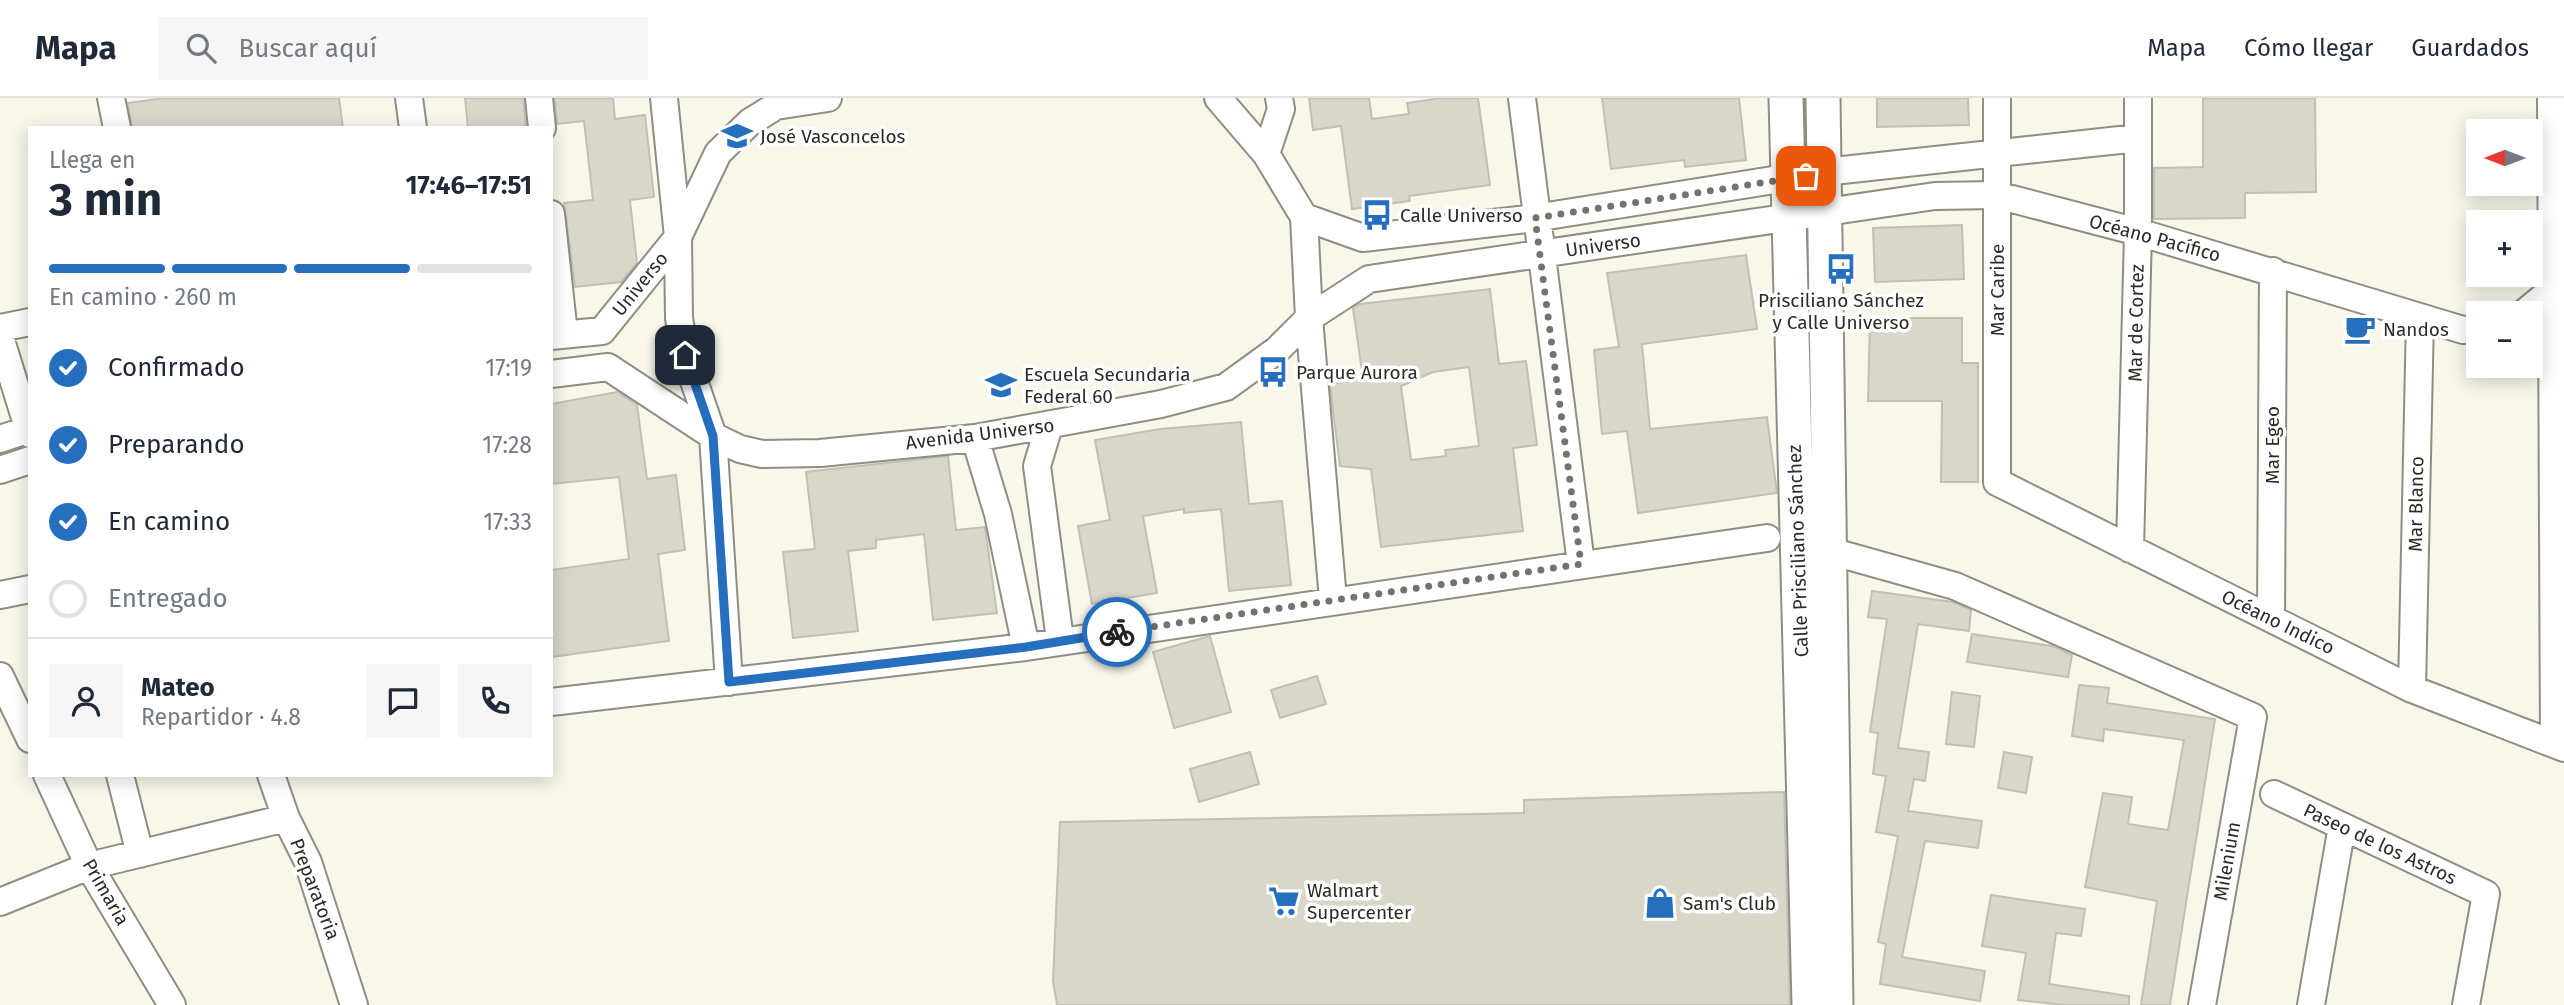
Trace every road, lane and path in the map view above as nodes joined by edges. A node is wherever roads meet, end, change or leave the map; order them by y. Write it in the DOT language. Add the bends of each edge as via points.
graph roads {
  1 [pos="111,98"];
  2 [pos="410,98"];
  3 [pos="540,98"];
  4 [pos="664,98"];
  5 [pos="828,98"];
  6 [pos="1218,98"];
  7 [pos="1279,98"];
  8 [pos="1522,98"];
  9 [pos="1786,98"];
  10 [pos="1823,98"];
  11 [pos="1997,98"];
  12 [pos="2138,98"];
  13 [pos="2552,98"];
  14 [pos="2564,108"];
  15 [pos="117,126"];
  16 [pos="413,126"];
  17 [pos="542,126"];
  18 [pos="2138,138"];
  19 [pos="1996,153"];
  20 [pos="1266,155"];
  21 [pos="1824,172"];
  22 [pos="1788,181"];
  23 [pos="1997,195"];
  24 [pos="1825,211"];
  25 [pos="1304,217"];
  26 [pos="1535,218"];
  27 [pos="1790,218"];
  28 [pos="2138,232"];
  29 [pos="678,237"];
  30 [pos="1363,238"];
  31 [pos="553,249"];
  32 [pos="1541,254"];
  33 [pos="2273,271"];
  34 [pos="2555,272"];
  35 [pos="1369,279"];
  36 [pos="2533,301"];
  37 [pos="1309,318"];
  38 [pos="2420,318"];
  39 [pos="28,322"];
  40 [pos="0,328"];
  41 [pos="2466,329"];
  42 [pos="602,331"];
  43 [pos="558,335"];
  44 [pos="0,337"];
  45 [pos="2543,337"];
  46 [pos="608,367"];
  47 [pos="553,374"];
  48 [pos="2542,378"];
  49 [pos="1049,426"];
  50 [pos="28,428"];
  51 [pos="28,431"];
  52 [pos="713,436"];
  53 [pos="975,438"];
  54 [pos="0,439"];
  55 [pos="28,461"];
  56 [pos="0,470"];
  57 [pos="1997,482"];
  58 [pos="1767,538"];
  59 [pos="2130,549"];
  60 [pos="1830,551"];
  61 [pos="1581,564"];
  62 [pos="28,589"];
  63 [pos="0,595"];
  64 [pos="1333,600"];
  65 [pos="2271,618"];
  66 [pos="1060,640"];
  67 [pos="1026,647"];
  68 [pos="0,676"];
  69 [pos="729,682"];
  70 [pos="2412,689"];
  71 [pos="553,702"];
  72 [pos="28,735"];
  73 [pos="2559,746"];
  74 [pos="48,777"];
  75 [pos="121,777"];
  76 [pos="272,777"];
  77 [pos="2274,794"];
  78 [pos="286,818"];
  79 [pos="2342,826"];
  80 [pos="140,854"];
  81 [pos="89,866"];
  82 [pos="0,902"];
  83 [pos="172,1005"];
  84 [pos="354,1005"];
  85 [pos="1809,1005"];
  86 [pos="1836,1005"];
  87 [pos="2202,1005"];
  88 [pos="2311,1005"];
  89 [pos="2466,1005"];
  1 -- 15 [label="street"];
  2 -- 16 [label="street"];
  3 -- 17 [label="street"];
  4 -- 29 [label="street"];
  5 -- 29 [label="street" via="776,106 750,122 718,153"];
  6 -- 20 [label="street"];
  7 -- 20 [label="street" via="1281,109"];
  8 -- 26 [label="street"];
  9 -- 22 [label="main road, Calle Prisciliano Sánchez"];
  10 -- 21 [label="main road, Calle Prisciliano Sánchez"];
  11 -- 19 [label="street, Mar Caribe"];
  12 -- 18 [label="street, Mar de Cortez"];
  13 -- 14 [label="street"];
  13 -- 34 [label="street"];
  18 -- 19 [label="street"];
  18 -- 28 [label="street, Mar de Cortez"];
  19 -- 21 [label="street"];
  19 -- 23 [label="street, Mar Caribe"];
  20 -- 25 [label="street"];
  21 -- 22 [label="street, Universo"];
  21 -- 24 [label="main road, Calle Prisciliano Sánchez"];
  22 -- 26 [label="street, Universo"];
  22 -- 27 [label="main road, Calle Prisciliano Sánchez"];
  23 -- 24 [label="street, Océano Pacífico" via="1935,196"];
  23 -- 28 [label="street, Océano Pacífico"];
  23 -- 57 [label="street, Mar Caribe"];
  24 -- 27 [label="street, Universo"];
  24 -- 60 [label="main road, Calle Prisciliano Sánchez"];
  25 -- 30 [label="street, Universo"];
  25 -- 37 [label="street"];
  26 -- 30 [label="street, Universo"];
  26 -- 32 [label="street"];
  27 -- 32 [label="street, Universo"];
  27 -- 85 [label="main road, Calle Prisciliano Sánchez"];
  28 -- 33 [label="street, Océano Pacífico"];
  28 -- 59 [label="street, Mar de Cortez"];
  29 -- 42 [label="street, Universo"];
  29 -- 52 [label="street" via="679,318 685,355"];
  30 -- 35 [label="street"];
  31 -- 43 [label="street"];
  32 -- 35 [label="street, Universo"];
  32 -- 61 [label="street"];
  33 -- 38 [label="street, Océano Pacífico"];
  33 -- 65 [label="street, Mar Egeo"];
  34 -- 36 [label="street"];
  34 -- 45 [label="street"];
  35 -- 37 [label="street, Universo"];
  37 -- 49 [label="street, Avenida Universo" via="1226,387"];
  37 -- 64 [label="street"];
  38 -- 41 [label="street, Océano Pacífico"];
  38 -- 70 [label="street, Mar Blanco"];
  39 -- 40 [label="street"];
  42 -- 43 [label="street, Universo"];
  42 -- 46 [label="street, Universo"];
  44 -- 50 [label="street"];
  46 -- 47 [label="street"];
  46 -- 52 [label="street"];
  48 -- 73 [label="street"];
  49 -- 53 [label="street, Avenida Universo"];
  49 -- 66 [label="street" via="1037,466"];
  51 -- 54 [label="street"];
  52 -- 53 [label="street, Avenida Universo" via="762,454"];
  52 -- 69 [label="street"];
  53 -- 67 [label="street" via="998,514"];
  55 -- 56 [label="street"];
  57 -- 59 [label="street, Océano Indico"];
  58 -- 61 [label="street"];
  59 -- 65 [label="street, Océano Indico"];
  60 -- 86 [label="main road, Calle Prisciliano Sánchez"];
  60 -- 87 [label="street, Milenium" via="1955,586 2253,718"];
  61 -- 64 [label="street"];
  62 -- 63 [label="street"];
  64 -- 66 [label="street"];
  65 -- 70 [label="street, Océano Indico"];
  66 -- 67 [label="street"];
  67 -- 69 [label="street"];
  68 -- 72 [label="street"];
  69 -- 71 [label="street"];
  70 -- 73 [label="street, Océano Indico"];
  74 -- 81 [label="street, Primaria"];
  75 -- 80 [label="street"];
  76 -- 78 [label="street, Preparatoria"];
  77 -- 79 [label="street, Paseo de los Astros"];
  78 -- 80 [label="street"];
  78 -- 84 [label="street, Preparatoria" via="309,862"];
  79 -- 88 [label="street"];
  79 -- 89 [label="street, Paseo de los Astros" via="2486,894"];
  80 -- 81 [label="street"];
  81 -- 82 [label="street"];
  81 -- 83 [label="street, Primaria"];
}
